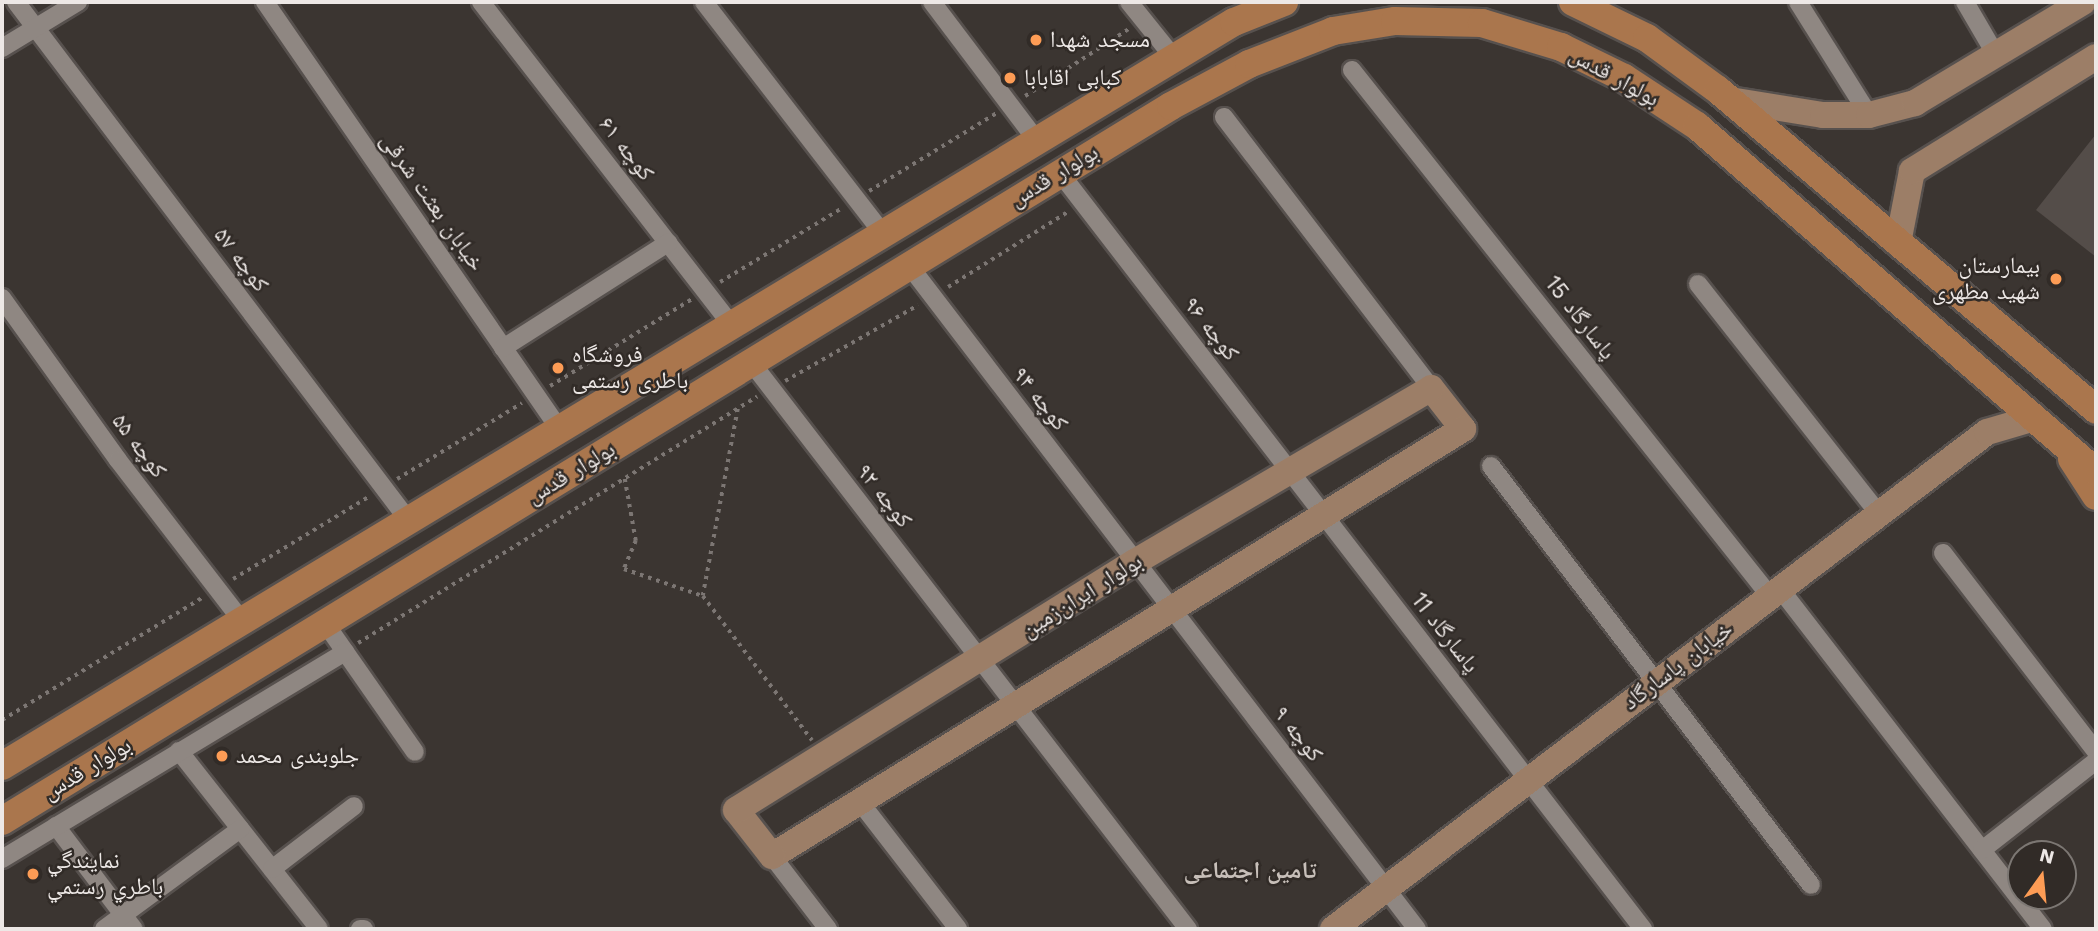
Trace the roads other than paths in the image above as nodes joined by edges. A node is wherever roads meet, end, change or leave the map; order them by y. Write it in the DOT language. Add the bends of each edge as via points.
graph roads {
  1 [pos="16,2"];
  2 [pos="78,2"];
  3 [pos="265,2"];
  4 [pos="481,2"];
  5 [pos="704,2"];
  6 [pos="932,2"];
  7 [pos="1129,2"];
  8 [pos="1284,2"];
  9 [pos="1575,2"];
  10 [pos="1798,2"];
  11 [pos="1965,2"];
  12 [pos="2083,2"];
  13 [pos="1241,12"];
  14 [pos="35,27"];
  15 [pos="2,48"];
  16 [pos="1996,55"];
  17 [pos="2096,57"];
  18 [pos="1174,58"];
  19 [pos="1352,70"];
  20 [pos="1730,100"];
  21 [pos="1868,115"];
  22 [pos="1224,117"];
  23 [pos="1037,141"];
  24 [pos="1060,173"];
  25 [pos="883,234"];
  26 [pos="668,243"];
  27 [pos="1898,243"];
  28 [pos="908,264"];
  29 [pos="1698,284"];
  30 [pos="5,309"];
  31 [pos="732,326"];
  32 [pos="503,348"];
  33 [pos="751,362"];
  34 [pos="1431,388"];
  35 [pos="2096,409"];
  36 [pos="2031,419"];
  37 [pos="560,430"];
  38 [pos="2065,448"];
  39 [pos="1491,466"];
  40 [pos="1289,470"];
  41 [pos="2096,472"];
  42 [pos="2096,496"];
  43 [pos="1879,514"];
  44 [pos="1324,515"];
  45 [pos="409,521"];
  46 [pos="1943,553"];
  47 [pos="1135,562"];
  48 [pos="1775,593"];
  49 [pos="1171,610"];
  50 [pos="242,621"];
  51 [pos="325,623"];
  52 [pos="345,652"];
  53 [pos="980,659"];
  54 [pos="1656,682"];
  55 [pos="1016,706"];
  56 [pos="179,751"];
  57 [pos="415,752"];
  58 [pos="2096,752"];
  59 [pos="2096,761"];
  60 [pos="2,766"];
  61 [pos="1527,780"];
  62 [pos="860,802"];
  63 [pos="354,806"];
  64 [pos="2,821"];
  65 [pos="56,826"];
  66 [pos="240,829"];
  67 [pos="1982,850"];
  68 [pos="772,856"];
  69 [pos="2,859"];
  70 [pos="272,869"];
  71 [pos="1811,885"];
  72 [pos="1385,889"];
  73 [pos="128,922"];
  74 [pos="104,929"];
  75 [pos="319,929"];
  76 [pos="828,929"];
  77 [pos="958,929"];
  78 [pos="1188,929"];
  79 [pos="1333,929"];
  80 [pos="1417,929"];
  81 [pos="1643,929"];
  82 [pos="2043,929"];
  1 -- 14 [label="street, کوچه ۵۷"];
  2 -- 14 [label="street"];
  3 -- 32 [label="street, خیابان بعثت شرقی"];
  4 -- 26 [label="street, کوچه ۶۱"];
  5 -- 25 [label="street"];
  6 -- 23 [label="street"];
  7 -- 18 [label="street"];
  8 -- 13 [label="main road, بولوار قدس"];
  9 -- 20 [label="main road, بولوار قدس" via="1647,38"];
  10 -- 21 [label="street"];
  11 -- 16 [label="street"];
  12 -- 16 [label="street"];
  13 -- 18 [label="main road, بولوار قدس"];
  14 -- 15 [label="street"];
  14 -- 45 [label="street, کوچه ۵۷"];
  16 -- 21 [label="street" via="1915,103"];
  17 -- 27 [label="street" via="1912,171"];
  18 -- 23 [label="main road, بولوار قدس"];
  19 -- 48 [label="street, پاسارگاد 15"];
  20 -- 21 [label="street" via="1823,115"];
  20 -- 27 [label="main road, بولوار قدس"];
  22 -- 34 [label="street"];
  23 -- 25 [label="main road, بولوار قدس"];
  24 -- 28 [label="main road, بولوار قدس"];
  24 -- 36 [label="main road, بولوار قدس" via="1249,64 1333,31 1395,21 1482,23 1561,47 1623,78 1697,126"];
  24 -- 40 [label="street, کوچه ۹۶"];
  25 -- 31 [label="main road, بولوار قدس"];
  26 -- 31 [label="street, کوچه ۶۱"];
  26 -- 32 [label="street"];
  27 -- 35 [label="main road, بولوار قدس"];
  28 -- 33 [label="main road, بولوار قدس"];
  28 -- 47 [label="street, کوچه ۹۴"];
  29 -- 43 [label="street"];
  30 -- 50 [label="street, کوچه ۵۵"];
  31 -- 37 [label="main road, بولوار قدس"];
  32 -- 37 [label="street, خیابان بعثت شرقی"];
  33 -- 51 [label="main road, بولوار قدس"];
  33 -- 53 [label="street, کوچه ۹۲"];
  34 -- 40 [label="street, بولوار ایران‌زمین"];
  34 -- 44 [label="street" via="1463,429"];
  36 -- 38 [label="main road, بولوار قدس"];
  36 -- 43 [label="street, خیابان پاسارگاد" via="1987,432"];
  37 -- 45 [label="main road, بولوار قدس"];
  38 -- 41 [label="main road, بولوار قدس"];
  38 -- 42 [label="main road"];
  39 -- 54 [label="street"];
  40 -- 44 [label="street, کوچه ۹۶"];
  40 -- 47 [label="street, بولوار ایران‌زمین"];
  43 -- 48 [label="street, خیابان پاسارگاد"];
  44 -- 49 [label="street"];
  44 -- 61 [label="street, پاسارگاد 11"];
  45 -- 50 [label="main road, بولوار قدس"];
  46 -- 58 [label="street"];
  47 -- 49 [label="street, کوچه ۹۴"];
  47 -- 53 [label="street, بولوار ایران‌زمین"];
  48 -- 54 [label="street, خیابان پاسارگاد"];
  48 -- 67 [label="street, پاسارگاد 15"];
  49 -- 55 [label="street"];
  49 -- 72 [label="street, کوچه ۹"];
  50 -- 60 [label="main road, بولوار قدس"];
  51 -- 52 [label="street"];
  51 -- 64 [label="main road, بولوار قدس"];
  52 -- 56 [label="street"];
  52 -- 57 [label="street"];
  53 -- 55 [label="street, کوچه ۹۲"];
  53 -- 68 [label="street, بولوار ایران‌زمین" via="736,810"];
  54 -- 61 [label="street, خیابان پاسارگاد"];
  54 -- 71 [label="street"];
  55 -- 62 [label="street"];
  55 -- 78 [label="street, کوچه ۹۲"];
  56 -- 65 [label="street"];
  56 -- 66 [label="street"];
  59 -- 67 [label="street"];
  61 -- 72 [label="street, خیابان پاسارگاد"];
  61 -- 81 [label="street"];
  62 -- 68 [label="street"];
  62 -- 77 [label="street"];
  63 -- 70 [label="street"];
  65 -- 69 [label="street"];
  65 -- 73 [label="street"];
  66 -- 70 [label="street"];
  66 -- 73 [label="street"];
  67 -- 82 [label="street, پاسارگاد 15"];
  68 -- 76 [label="street"];
  70 -- 75 [label="street"];
  72 -- 79 [label="street, خیابان پاسارگاد"];
  72 -- 80 [label="street, کوچه ۹"];
  73 -- 74 [label="street"];
}
